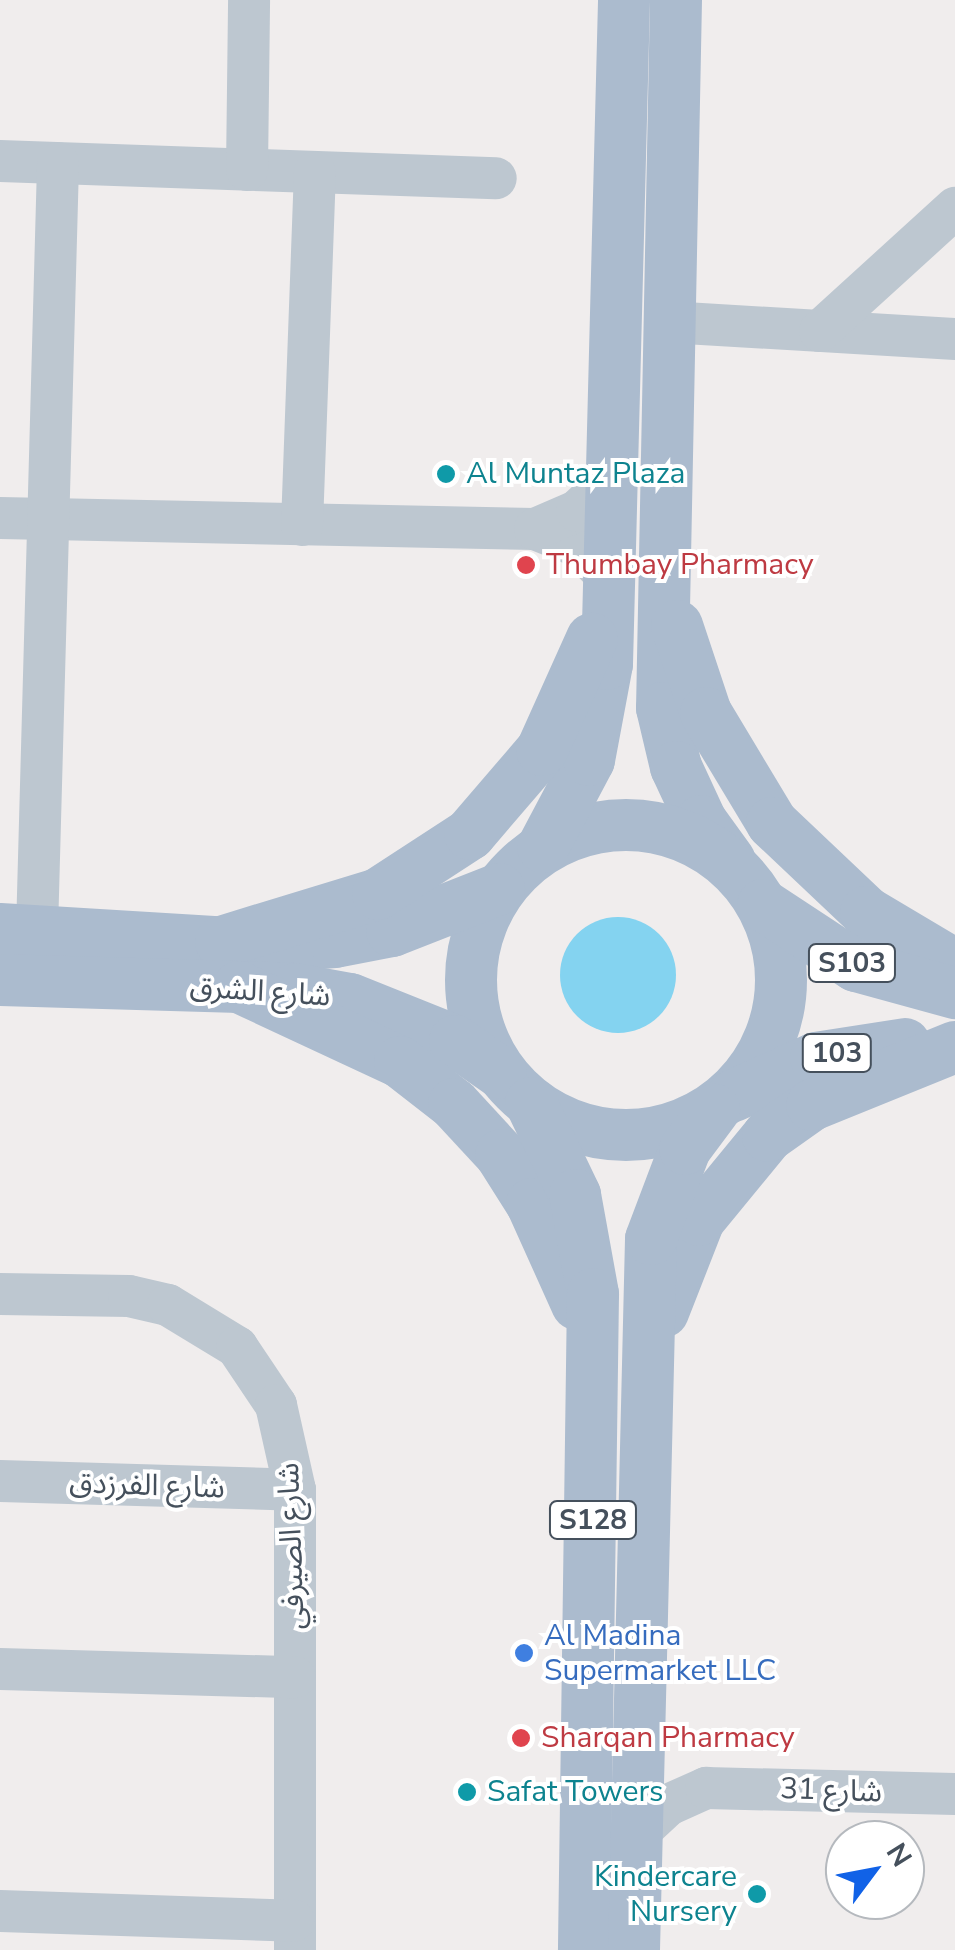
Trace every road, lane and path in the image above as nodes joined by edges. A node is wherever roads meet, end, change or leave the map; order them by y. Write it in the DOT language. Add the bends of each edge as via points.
graph roads {
  1 [pos="250,0"];
  2 [pos="676,0"];
  3 [pos="621,4"];
  4 [pos="0,161"];
  5 [pos="58,163"];
  6 [pos="247,170"];
  7 [pos="316,172"];
  8 [pos="496,178"];
  9 [pos="955,208"];
  10 [pos="668,322"];
  11 [pos="820,330"];
  12 [pos="955,338"];
  13 [pos="612,478"];
  14 [pos="0,518"];
  15 [pos="48,519"];
  16 [pos="302,524"];
  17 [pos="535,529"];
  18 [pos="662,583"];
  19 [pos="608,589"];
  20 [pos="544,847"];
  21 [pos="750,888"];
  22 [pos="499,889"];
  23 [pos="18,930"];
  24 [pos="230,965"];
  25 [pos="955,965"];
  26 [pos="0,980"];
  27 [pos="955,994"];
  28 [pos="955,1046"];
  29 [pos="516,1088"];
  30 [pos="721,1105"];
  31 [pos="0,1294"];
  32 [pos="597,1352"];
  33 [pos="648,1361"];
  34 [pos="0,1480"];
  35 [pos="295,1490"];
  36 [pos="0,1670"];
  37 [pos="295,1678"];
  38 [pos="639,1732"];
  39 [pos="706,1788"];
  40 [pos="955,1794"];
  41 [pos="637,1834"];
  42 [pos="0,1911"];
  43 [pos="294,1936"];
  44 [pos="584,1950"];
  45 [pos="634,1950"];
  1 -- 6 [label="street"];
  2 -- 10 [label="main road"];
  3 -- 13 [label="main road"];
  4 -- 5 [label="street"];
  5 -- 6 [label="street"];
  5 -- 15 [label="street"];
  6 -- 7 [label="street"];
  7 -- 8 [label="street"];
  7 -- 16 [label="street"];
  9 -- 11 [label="street"];
  10 -- 11 [label="street"];
  10 -- 18 [label="main road"];
  11 -- 12 [label="street"];
  13 -- 17 [label="street" via="577,512"];
  13 -- 19 [label="main road"];
  14 -- 15 [label="street"];
  15 -- 16 [label="street"];
  15 -- 23 [label="street"];
  16 -- 17 [label="street"];
  17 -- 19 [label="street" via="577,546"];
  18 -- 21 [label="main road" via="662,708 676,766 701,821"];
  18 -- 25 [label="main road" via="706,713 772,823 866,912"];
  19 -- 20 [label="main road" via="602,712 589,760"];
  19 -- 24 [label="main road" via="542,750 470,834 378,894"];
  20 -- 21 [label="main road" via="582,830 623,823 665,828 704,844"];
  20 -- 22 [label="main road"];
  21 -- 27 [label="main road, S103" via="856,966"];
  21 -- 30 [label="main road" via="778,944 777,1016 756,1068"];
  22 -- 24 [label="main road, شارع الشرق" via="373,935 278,946"];
  22 -- 29 [label="main road" via="471,962 482,1039"];
  23 -- 24 [label="main road, شارع الشرق"];
  24 -- 26 [label="main road, شارع الشرق"];
  24 -- 29 [label="main road, شارع الشرق" via="295,990 386,1011 455,1041"];
  24 -- 32 [label="main road" via="400,1062 454,1104 501,1155 532,1204"];
  28 -- 30 [label="main road, 103" via="864,1046 816,1058"];
  28 -- 33 [label="main road" via="812,1105 730,1175 699,1220"];
  29 -- 30 [label="main road" via="564,1123 622,1135 679,1128"];
  29 -- 32 [label="main road, S128" via="575,1194 588,1243"];
  30 -- 33 [label="main road, S128" via="685,1148 651,1239"];
  31 -- 35 [label="street, شارع الصيرفي" via="129,1296 205,1323 263,1378 286,1432"];
  32 -- 44 [label="main road, S128"];
  33 -- 38 [label="main road, S128"];
  34 -- 35 [label="street, شارع الفرزدق"];
  35 -- 37 [label="street, شارع الصيرفي"];
  36 -- 37 [label="street"];
  37 -- 43 [label="street, شارع الصيرفي"];
  38 -- 39 [label="street" via="668,1765"];
  38 -- 41 [label="main road, S128"];
  39 -- 40 [label="street, شارع 31"];
  39 -- 41 [label="street, شارع 31" via="668,1805"];
  41 -- 45 [label="main road, S128"];
  42 -- 43 [label="street"];
}
